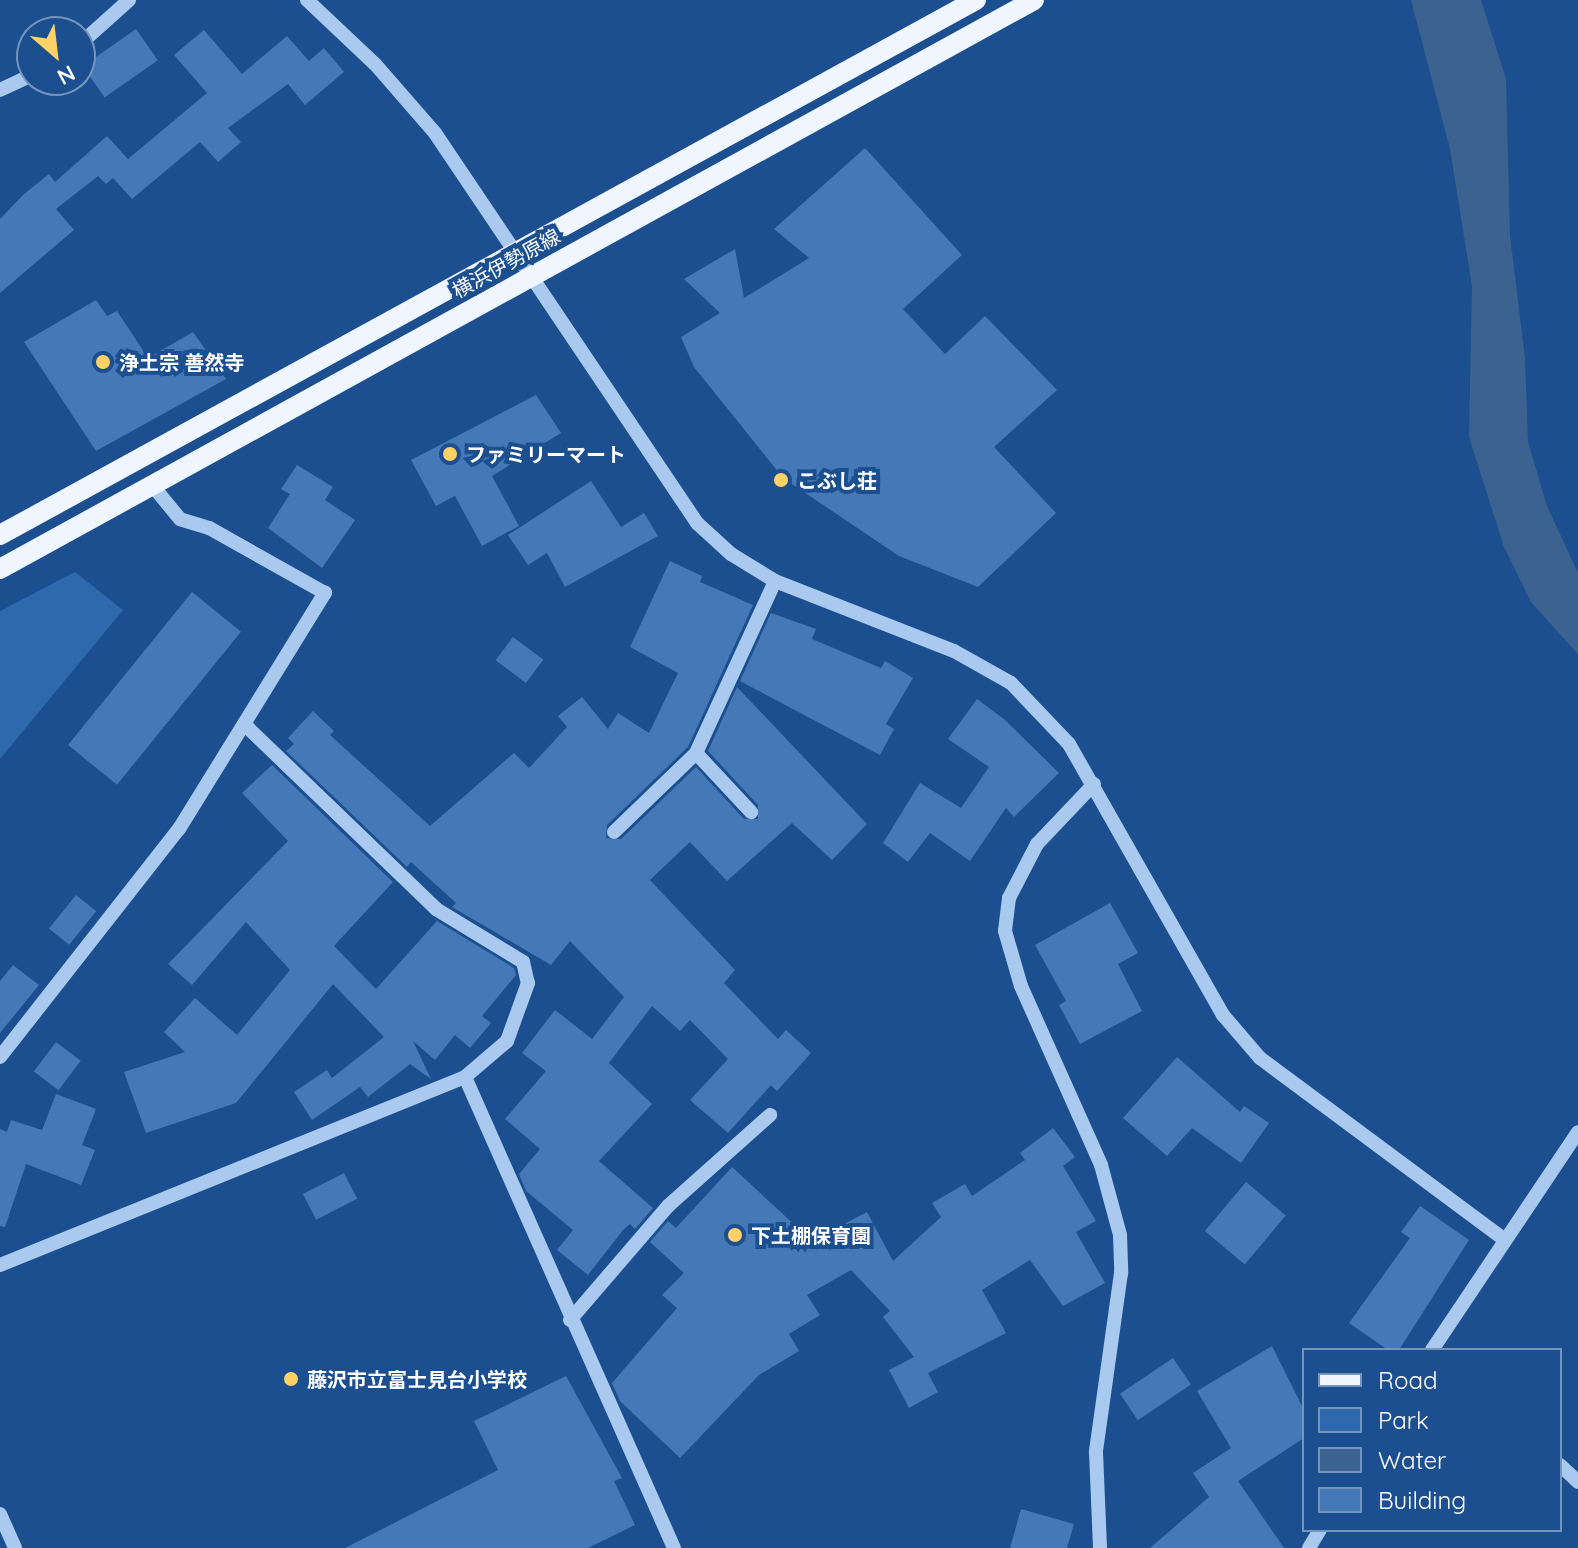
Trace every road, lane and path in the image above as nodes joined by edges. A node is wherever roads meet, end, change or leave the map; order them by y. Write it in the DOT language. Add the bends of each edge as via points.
graph roads {
  1 [pos="129,0"];
  2 [pos="307,0"];
  3 [pos="976,0"];
  4 [pos="1034,0"];
  5 [pos="96,30"];
  6 [pos="517,254"];
  7 [pos="531,276"];
  8 [pos="152,485"];
  9 [pos="0,535"];
  10 [pos="0,569"];
  11 [pos="775,581"];
  12 [pos="244,724"];
  13 [pos="696,753"];
  14 [pos="1094,784"];
  15 [pos="751,812"];
  16 [pos="614,832"];
  17 [pos="0,1057"];
  18 [pos="465,1077"];
  19 [pos="770,1115"];
  20 [pos="1578,1132"];
  21 [pos="1505,1240"];
  22 [pos="0,1265"];
  23 [pos="570,1320"];
  24 [pos="1437,1348"];
  25 [pos="1562,1467"];
  26 [pos="1578,1482"];
  27 [pos="0,1514"];
  28 [pos="15,1548"];
  29 [pos="674,1548"];
  30 [pos="1100,1548"];
  1 -- 5 [label="street"];
  2 -- 6 [label="street" via="423,117"];
  3 -- 6 [label="main road, 横浜伊勢原線"];
  4 -- 7 [label="main road, 横浜伊勢原線"];
  6 -- 7 [label="street"];
  6 -- 9 [label="main road, 横浜伊勢原線"];
  7 -- 8 [label="main road, 横浜伊勢原線"];
  7 -- 11 [label="street" via="688,511 731,554"];
  8 -- 10 [label="main road, 横浜伊勢原線"];
  8 -- 12 [label="street" via="180,519 209,528 325,593"];
  11 -- 13 [label="street"];
  11 -- 14 [label="street" via="954,651 1011,683 1050,720"];
  12 -- 17 [label="street" via="179,829"];
  12 -- 18 [label="street" via="436,909 523,962 528,983 507,1041"];
  13 -- 15 [label="street"];
  13 -- 16 [label="street"];
  14 -- 21 [label="street" via="1209,992 1260,1058"];
  14 -- 30 [label="street" via="1037,844 1009,898 1005,931 1021,986 1101,1165 1120,1235 1121,1273 1096,1452"];
  18 -- 22 [label="street"];
  18 -- 23 [label="street"];
  19 -- 23 [label="street" via="668,1206"];
  20 -- 21 [label="street"];
  21 -- 24 [label="street"];
  23 -- 29 [label="street"];
  25 -- 26 [label="street"];
  27 -- 28 [label="street"];
}
